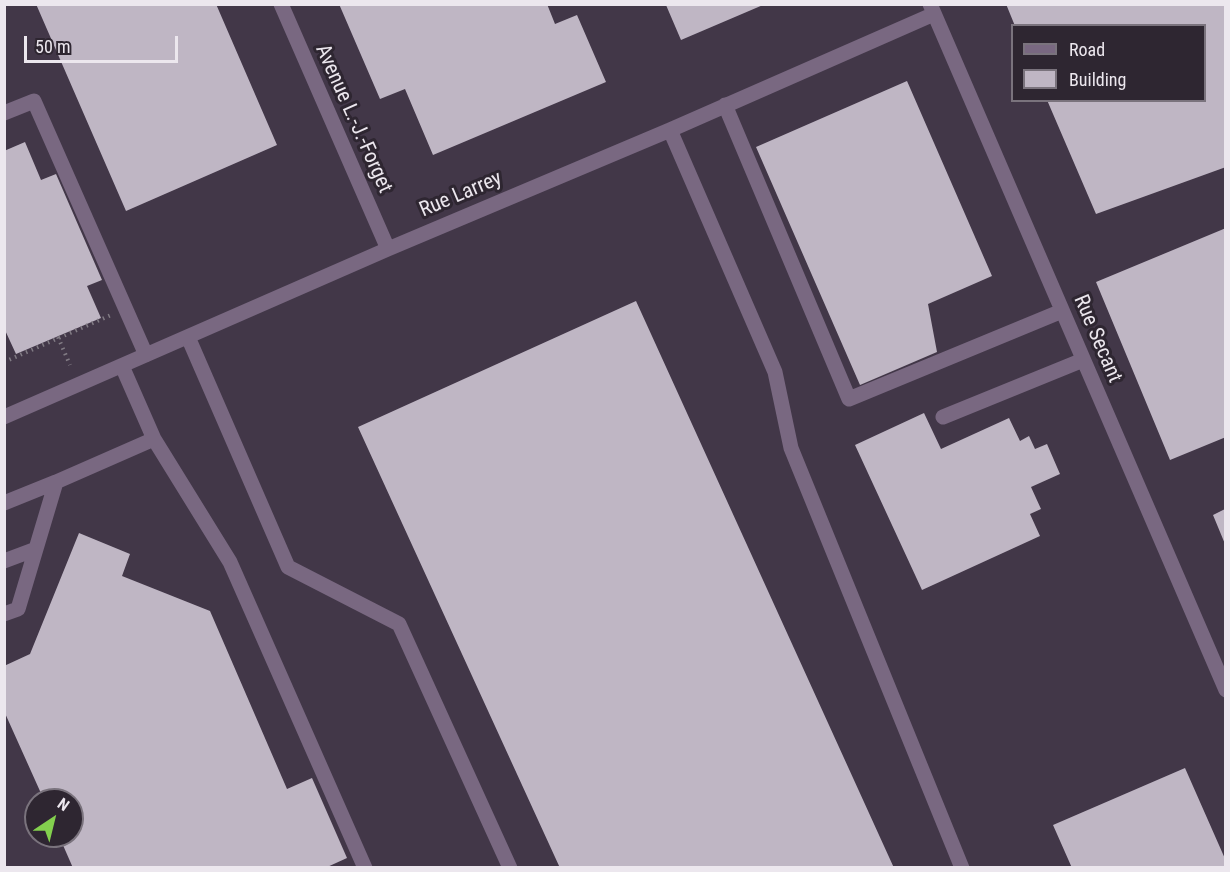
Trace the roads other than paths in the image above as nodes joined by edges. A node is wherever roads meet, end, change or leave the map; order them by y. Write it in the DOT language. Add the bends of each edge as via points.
graph roads {
  1 [pos="280,4"];
  2 [pos="932,9"];
  3 [pos="725,105"];
  4 [pos="4,113"];
  5 [pos="670,130"];
  6 [pos="388,249"];
  7 [pos="1062,311"];
  8 [pos="188,337"];
  9 [pos="146,356"];
  10 [pos="1083,360"];
  11 [pos="122,366"];
  12 [pos="4,417"];
  13 [pos="943,417"];
  14 [pos="154,439"];
  15 [pos="56,482"];
  16 [pos="4,503"];
  17 [pos="36,549"];
  18 [pos="4,561"];
  19 [pos="4,614"];
  20 [pos="1226,690"];
  21 [pos="365,867"];
  22 [pos="510,867"];
  23 [pos="962,867"];
  1 -- 6 [label="street, Avenue L.-J.-Forget"];
  2 -- 3 [label="street, Rue Larrey"];
  2 -- 7 [label="street, Rue Secant"];
  3 -- 5 [label="street, Rue Larrey"];
  3 -- 7 [label="street" via="849,399"];
  4 -- 9 [label="street" via="34,101"];
  5 -- 6 [label="street, Rue Larrey"];
  5 -- 23 [label="street" via="775,372 791,448"];
  6 -- 8 [label="street, Rue Larrey"];
  7 -- 10 [label="street, Rue Secant"];
  8 -- 9 [label="street, Rue Larrey"];
  8 -- 22 [label="street" via="288,567 399,624"];
  9 -- 11 [label="street, Rue Larrey"];
  10 -- 13 [label="street"];
  10 -- 20 [label="street, Rue Secant"];
  11 -- 12 [label="street, Rue Larrey"];
  11 -- 14 [label="street"];
  14 -- 15 [label="street"];
  14 -- 21 [label="street" via="230,562"];
  15 -- 16 [label="street"];
  15 -- 17 [label="street"];
  17 -- 18 [label="street"];
  17 -- 19 [label="street" via="18,609"];
}
